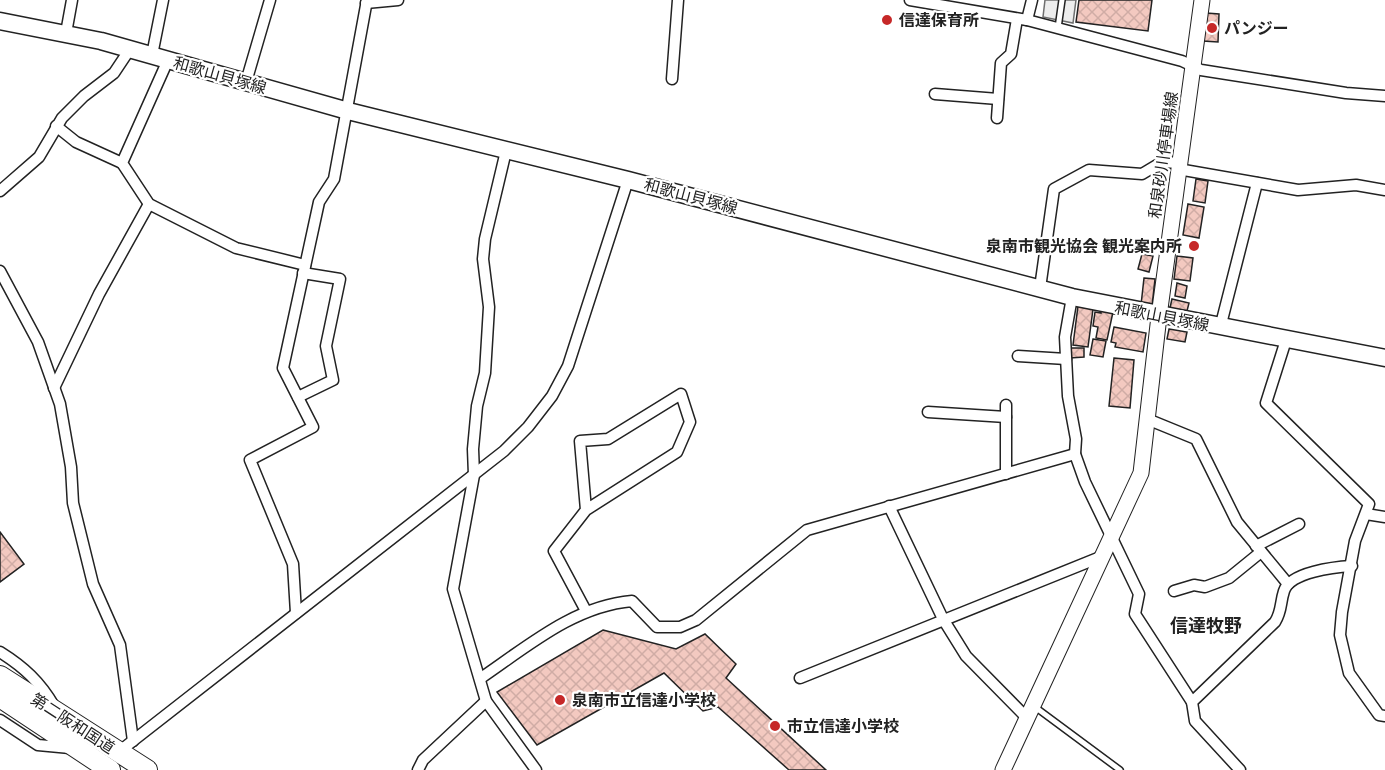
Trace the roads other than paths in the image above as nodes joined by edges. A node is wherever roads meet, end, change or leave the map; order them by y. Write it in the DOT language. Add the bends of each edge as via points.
graph roads {
  1 [pos="72,0"];
  2 [pos="164,0"];
  3 [pos="270,0"];
  4 [pos="398,0"];
  5 [pos="678,0"];
  6 [pos="910,0"];
  7 [pos="1032,0"];
  8 [pos="1062,0"];
  9 [pos="1202,0"];
  10 [pos="366,2"];
  11 [pos="1022,19"];
  12 [pos="0,21"];
  13 [pos="1058,28"];
  14 [pos="66,33"];
  15 [pos="130,49"];
  16 [pos="160,58"];
  17 [pos="1193,66"];
  18 [pos="672,79"];
  19 [pos="246,82"];
  20 [pos="935,94"];
  21 [pos="1385,96"];
  22 [pos="998,99"];
  23 [pos="348,111"];
  24 [pos="996,118"];
  25 [pos="56,126"];
  26 [pos="506,151"];
  27 [pos="122,163"];
  28 [pos="1179,166"];
  29 [pos="628,180"];
  30 [pos="1257,183"];
  31 [pos="1385,190"];
  32 [pos="0,191"];
  33 [pos="149,204"];
  34 [pos="304,269"];
  35 [pos="0,271"];
  36 [pos="1040,288"];
  37 [pos="1072,297"];
  38 [pos="1159,316"];
  39 [pos="1220,328"];
  40 [pos="1286,340"];
  41 [pos="1017,356"];
  42 [pos="1385,358"];
  43 [pos="1066,359"];
  44 [pos="54,388"];
  45 [pos="298,398"];
  46 [pos="928,412"];
  47 [pos="1147,419"];
  48 [pos="1075,454"];
  49 [pos="1006,474"];
  50 [pos="474,475"];
  51 [pos="889,506"];
  52 [pos="586,510"];
  53 [pos="1366,514"];
  54 [pos="1385,517"];
  55 [pos="1299,524"];
  56 [pos="1112,537"];
  57 [pos="1259,549"];
  58 [pos="1103,556"];
  59 [pos="1352,566"];
  60 [pos="1288,584"];
  61 [pos="1174,591"];
  62 [pos="586,611"];
  63 [pos="296,613"];
  64 [pos="943,619"];
  65 [pos="0,652"];
  66 [pos="0,676"];
  67 [pos="481,678"];
  68 [pos="801,678"];
  69 [pos="0,697"];
  70 [pos="486,701"];
  71 [pos="1192,702"];
  72 [pos="1031,712"];
  73 [pos="59,713"];
  74 [pos="1385,716"];
  75 [pos="0,720"];
  76 [pos="126,746"];
  77 [pos="76,748"];
  78 [pos="104,768"];
  79 [pos="147,770"];
  80 [pos="418,770"];
  81 [pos="536,770"];
  82 [pos="1004,770"];
  83 [pos="1120,770"];
  84 [pos="1240,770"];
  1 -- 14 [label="street"];
  2 -- 16 [label="street"];
  3 -- 19 [label="street"];
  4 -- 10 [label="street"];
  5 -- 18 [label="street"];
  6 -- 11 [label="street"];
  7 -- 11 [label="street"];
  8 -- 13 [label="lane"];
  9 -- 17 [label="street, 和泉砂川停車場線"];
  10 -- 23 [label="street"];
  11 -- 13 [label="street"];
  11 -- 22 [label="street" via="1011,54 1001,63"];
  12 -- 14 [label="main road, 和歌山貝塚線"];
  13 -- 17 [label="street"];
  14 -- 15 [label="main road, 和歌山貝塚線"];
  15 -- 16 [label="main road, 和歌山貝塚線"];
  15 -- 25 [label="street" via="114,73 84,96"];
  16 -- 19 [label="main road, 和歌山貝塚線"];
  16 -- 27 [label="street"];
  17 -- 21 [label="street" via="1346,93"];
  17 -- 28 [label="street, 和泉砂川停車場線"];
  19 -- 23 [label="main road, 和歌山貝塚線"];
  20 -- 22 [label="street"];
  22 -- 24 [label="street"];
  23 -- 26 [label="main road, 和歌山貝塚線"];
  23 -- 34 [label="street" via="334,179 319,202"];
  25 -- 27 [label="street" via="75,142"];
  25 -- 32 [label="street" via="39,157"];
  26 -- 29 [label="main road, 和歌山貝塚線"];
  26 -- 50 [label="street" via="483,259 489,307 485,373 473,449"];
  27 -- 33 [label="street"];
  28 -- 30 [label="street"];
  28 -- 36 [label="street" via="1162,162 1142,174 1089,170 1054,189"];
  28 -- 38 [label="street, 和泉砂川停車場線"];
  29 -- 36 [label="main road, 和歌山貝塚線"];
  29 -- 50 [label="street" via="568,366 552,396 528,427"];
  30 -- 31 [label="street" via="1298,190 1356,184"];
  30 -- 39 [label="street"];
  33 -- 34 [label="street" via="236,248"];
  33 -- 44 [label="street" via="99,294"];
  34 -- 45 [label="street" via="283,368"];
  34 -- 45 [label="street" via="340,279 326,346 333,380"];
  35 -- 44 [label="street" via="38,342"];
  36 -- 37 [label="main road, 和歌山貝塚線"];
  37 -- 38 [label="main road, 和歌山貝塚線"];
  37 -- 43 [label="street" via="1065,337"];
  38 -- 39 [label="main road, 和歌山貝塚線"];
  38 -- 47 [label="street, 和泉砂川停車場線"];
  39 -- 40 [label="main road, 和歌山貝塚線"];
  40 -- 42 [label="main road, 和歌山貝塚線"];
  40 -- 53 [label="street" via="1266,403 1369,504"];
  41 -- 43 [label="street"];
  43 -- 48 [label="street"];
  44 -- 76 [label="street" via="60,404 84,557 120,645"];
  45 -- 63 [label="street" via="313,427 250,460 293,564"];
  46 -- 49 [label="street" via="1006,411"];
  47 -- 56 [label="street, 和泉砂川停車場線" via="1141,473"];
  47 -- 57 [label="street" via="1196,439 1237,522"];
  48 -- 49 [label="street"];
  48 -- 56 [label="street"];
  49 -- 51 [label="street"];
  50 -- 63 [label="street"];
  50 -- 67 [label="street" via="453,589"];
  51 -- 62 [label="street" via="807,530 696,620 680,627 657,627 632,601"];
  51 -- 64 [label="street"];
  52 -- 52 [label="street" via="580,441 608,439 681,394 690,422 677,452"];
  52 -- 62 [label="street" via="554,551"];
  53 -- 54 [label="street"];
  53 -- 59 [label="street" via="1354,542"];
  55 -- 57 [label="street"];
  56 -- 58 [label="street, 和泉砂川停車場線"];
  56 -- 71 [label="street" via="1139,594 1135,614"];
  57 -- 60 [label="street"];
  57 -- 61 [label="street" via="1229,578 1204,587 1194,585"];
  58 -- 64 [label="street"];
  58 -- 72 [label="street, 和泉砂川停車場線"];
  59 -- 60 [label="street" via="1319,569"];
  59 -- 74 [label="street" via="1340,635 1344,658 1349,673 1379,715"];
  60 -- 71 [label="street" via="1282,611 1275,622"];
  62 -- 67 [label="street"];
  63 -- 76 [label="street"];
  64 -- 68 [label="street"];
  64 -- 72 [label="street" via="966,656"];
  65 -- 73 [label="street" via="41,685"];
  66 -- 73 [label="highway, 第二阪和国道"];
  67 -- 70 [label="street"];
  69 -- 77 [label="highway, 第二阪和国道"];
  70 -- 80 [label="street" via="423,760"];
  70 -- 81 [label="street"];
  71 -- 84 [label="street" via="1195,721"];
  72 -- 82 [label="street, 和泉砂川停車場線"];
  72 -- 83 [label="lane"];
  73 -- 76 [label="highway, 第二阪和国道"];
  75 -- 77 [label="street" via="38,745"];
  76 -- 78 [label="street"];
  76 -- 79 [label="highway, 第二阪和国道"];
  77 -- 78 [label="highway, 第二阪和国道"];
}
